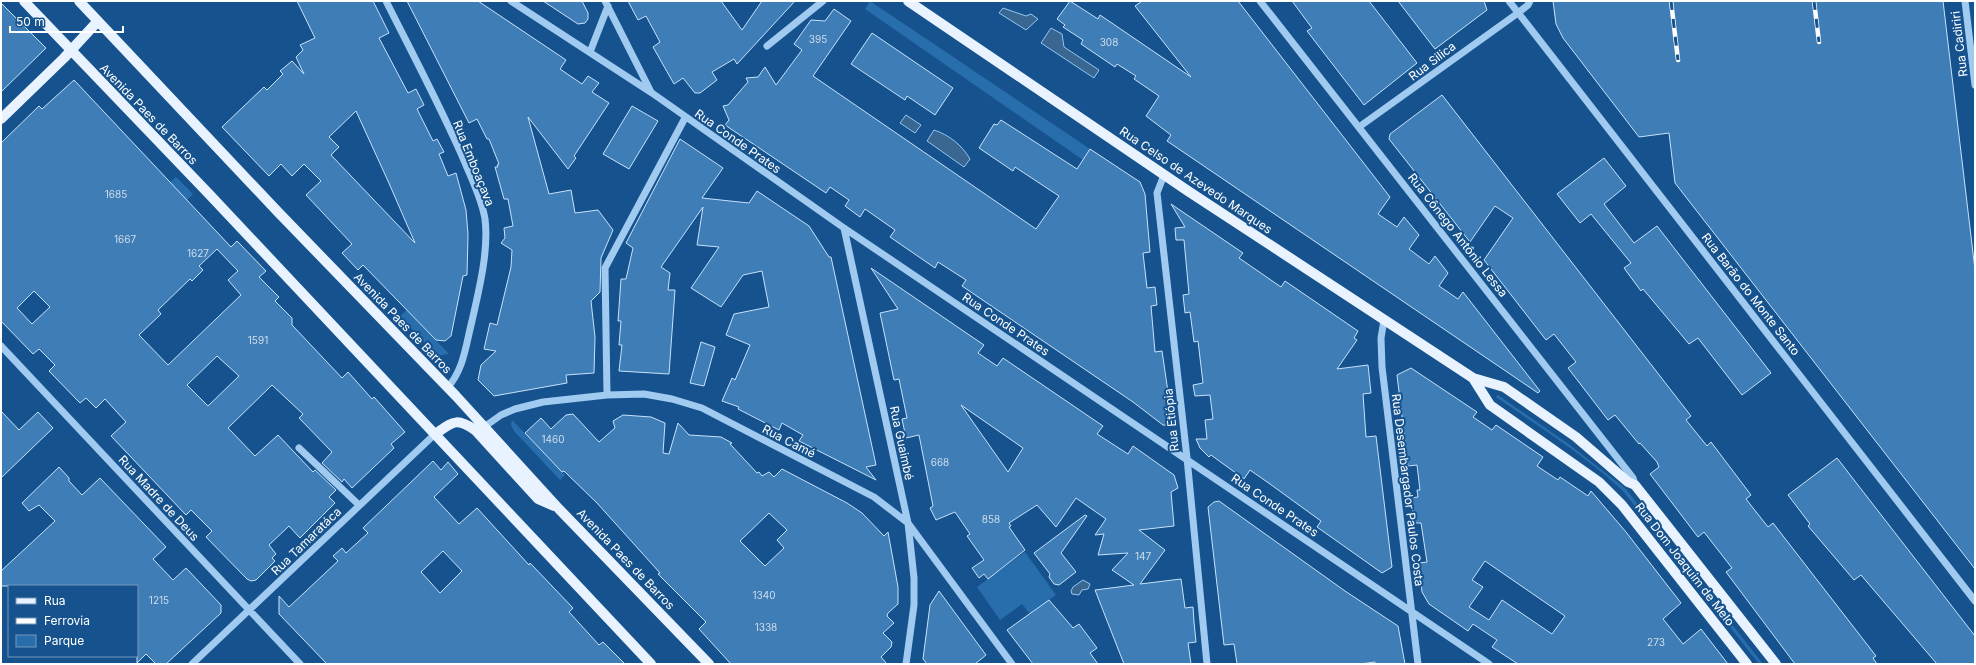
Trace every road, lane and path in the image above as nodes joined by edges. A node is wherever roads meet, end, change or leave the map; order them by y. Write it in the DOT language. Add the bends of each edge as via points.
graph roads {
  1 [pos="24,1"];
  2 [pos="79,1"];
  3 [pos="386,1"];
  4 [pos="511,1"];
  5 [pos="823,1"];
  6 [pos="908,1"];
  7 [pos="1260,1"];
  8 [pos="1508,1"];
  9 [pos="1530,1"];
  10 [pos="1965,1"];
  11 [pos="606,3"];
  12 [pos="1518,13"];
  13 [pos="98,21"];
  14 [pos="767,46"];
  15 [pos="70,51"];
  16 [pos="590,52"];
  17 [pos="1975,85"];
  18 [pos="652,93"];
  19 [pos="685,118"];
  20 [pos="1,119"];
  21 [pos="1359,128"];
  22 [pos="1164,175"];
  23 [pos="844,228"];
  24 [pos="1384,320"];
  25 [pos="1,346"];
  26 [pos="1472,378"];
  27 [pos="448,388"];
  28 [pos="608,395"];
  29 [pos="484,426"];
  30 [pos="435,434"];
  31 [pos="299,448"];
  32 [pos="1187,458"];
  33 [pos="1600,482"];
  34 [pos="1635,485"];
  35 [pos="359,505"];
  36 [pos="559,509"];
  37 [pos="908,523"];
  38 [pos="1975,601"];
  39 [pos="249,611"];
  40 [pos="1412,612"];
  41 [pos="192,664"];
  42 [pos="300,664"];
  43 [pos="651,664"];
  44 [pos="709,664"];
  45 [pos="906,664"];
  46 [pos="1012,664"];
  47 [pos="1207,664"];
  48 [pos="1418,664"];
  49 [pos="1489,664"];
  50 [pos="1747,664"];
  51 [pos="1776,664"];
  1 -- 15 [label="main road, Avenida Paes de Barros"];
  2 -- 13 [label="main road, Avenida Paes de Barros"];
  3 -- 27 [label="street, Rua Emboaçava" via="456,142 477,191 484,218 486,238 472,318 460,370"];
  4 -- 16 [label="street, Rua Conde Prates"];
  5 -- 14 [label="street"];
  6 -- 22 [label="main road, Rua Celso de Azevedo Marques"];
  7 -- 21 [label="street, Rua Cônego Antônio Lessa"];
  8 -- 12 [label="street, Rua Barão do Monte Santo"];
  9 -- 12 [label="street, Rua Silica"];
  10 -- 17 [label="street, Rua Cadiriri"];
  11 -- 16 [label="street"];
  11 -- 18 [label="street"];
  12 -- 21 [label="street, Rua Silica"];
  12 -- 38 [label="street, Rua Barão do Monte Santo"];
  13 -- 15 [label="main road"];
  13 -- 27 [label="main road, Avenida Paes de Barros"];
  15 -- 20 [label="main road"];
  15 -- 30 [label="main road, Avenida Paes de Barros"];
  16 -- 18 [label="street, Rua Conde Prates"];
  18 -- 19 [label="street, Rua Conde Prates"];
  19 -- 23 [label="street, Rua Conde Prates"];
  19 -- 28 [label="street" via="605,268"];
  21 -- 34 [label="street, Rua Cônego Antônio Lessa" via="1633,478"];
  22 -- 24 [label="main road, Rua Celso de Azevedo Marques"];
  22 -- 32 [label="street, Rua Etiópia" via="1157,193"];
  23 -- 32 [label="street, Rua Conde Prates"];
  23 -- 37 [label="street, Rua Guaimbé"];
  24 -- 26 [label="main road, Rua Celso de Azevedo Marques"];
  24 -- 40 [label="street, Rua Desembargador Paulos Costa" via="1381,338 1382,367"];
  25 -- 39 [label="street, Rua Madre de Deus"];
  26 -- 33 [label="main road, Rua Celso de Azevedo Marques" via="1490,405"];
  26 -- 34 [label="main road, Rua Celso de Azevedo Marques" via="1504,387 1576,437 1628,482"];
  27 -- 29 [label="main road, Avenida Paes de Barros"];
  28 -- 29 [label="street, Rua Camé" via="543,402 515,409"];
  28 -- 37 [label="street, Rua Camé" via="644,394 702,408 874,497"];
  29 -- 36 [label="main road, Avenida Paes de Barros"];
  30 -- 35 [label="street, Rua Tamaratáca"];
  30 -- 36 [label="main road" via="453,422 460,421 468,425 538,498"];
  30 -- 43 [label="main road, Avenida Paes de Barros"];
  31 -- 35 [label="street"];
  32 -- 40 [label="street, Rua Conde Prates"];
  32 -- 47 [label="street, Rua Etiópia"];
  33 -- 50 [label="main road, Rua Dom Joaquim de Melo" via="1622,505"];
  34 -- 51 [label="main road, Rua Dom Joaquim de Melo"];
  35 -- 39 [label="street, Rua Tamaratáca"];
  36 -- 44 [label="main road, Avenida Paes de Barros"];
  37 -- 45 [label="street, Rua Guaimbé" via="914,585"];
  37 -- 46 [label="street, Rua Camé"];
  39 -- 41 [label="street, Rua Tamaratáca"];
  39 -- 42 [label="street, Rua Madre de Deus"];
  40 -- 48 [label="street, Rua Desembargador Paulos Costa"];
  40 -- 49 [label="street, Rua Conde Prates"];
}
